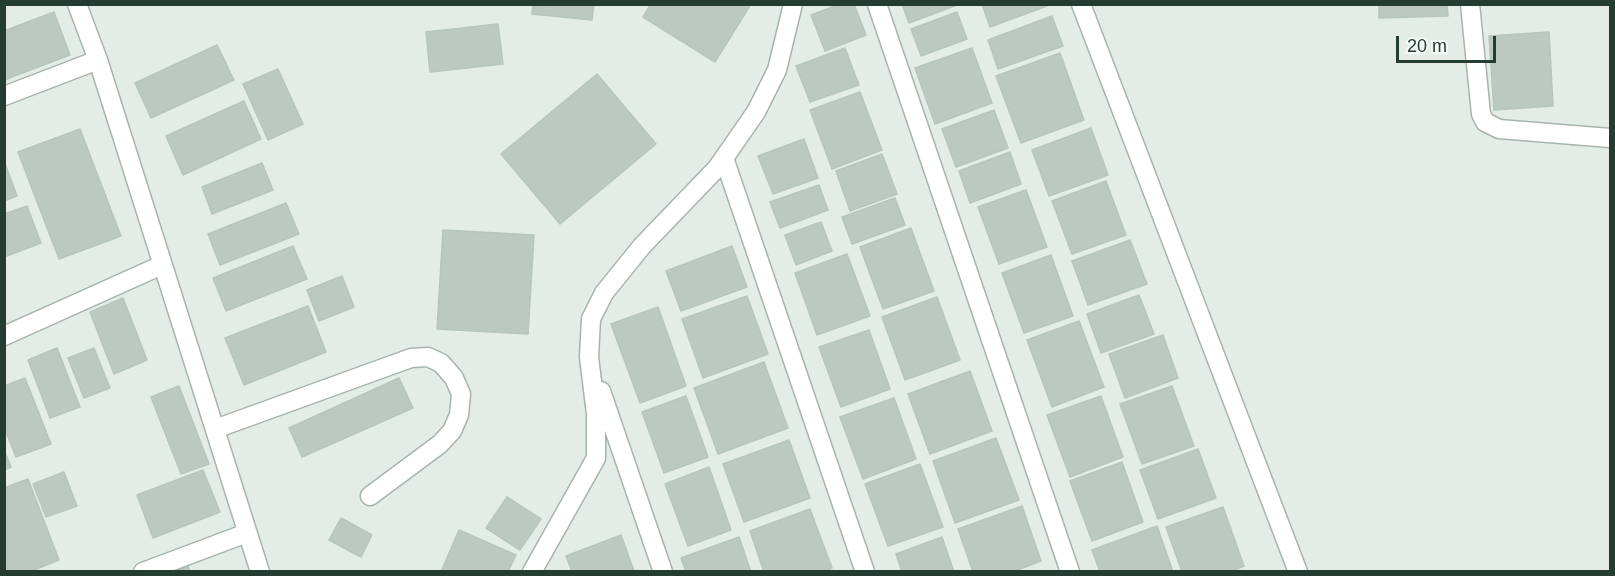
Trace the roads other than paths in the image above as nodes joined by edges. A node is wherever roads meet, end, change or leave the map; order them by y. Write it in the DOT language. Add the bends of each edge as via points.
graph roads {
  1 [pos="77,4"];
  2 [pos="793,4"];
  3 [pos="877,4"];
  4 [pos="1081,4"];
  5 [pos="1470,4"];
  6 [pos="98,60"];
  7 [pos="4,96"];
  8 [pos="1611,138"];
  9 [pos="724,158"];
  10 [pos="162,265"];
  11 [pos="4,336"];
  12 [pos="589,357"];
  13 [pos="215,429"];
  14 [pos="370,496"];
  15 [pos="248,533"];
  16 [pos="143,572"];
  17 [pos="260,572"];
  18 [pos="532,572"];
  19 [pos="663,572"];
  20 [pos="865,572"];
  21 [pos="1070,572"];
  22 [pos="1298,572"];
  1 -- 6 [label="street"];
  2 -- 9 [label="street" via="777,70 756,112"];
  3 -- 21 [label="street"];
  4 -- 22 [label="street"];
  5 -- 8 [label="street" via="1485,122 1499,129"];
  6 -- 7 [label="street"];
  6 -- 10 [label="street"];
  9 -- 12 [label="street" via="604,293 591,320"];
  9 -- 20 [label="street"];
  10 -- 11 [label="street"];
  10 -- 13 [label="street"];
  12 -- 18 [label="street" via="596,414 596,458"];
  12 -- 19 [label="street"];
  13 -- 14 [label="street" via="411,358 428,357 441,363 461,394 459,416 452,431"];
  13 -- 15 [label="street"];
  15 -- 16 [label="street"];
  15 -- 17 [label="street"];
}
